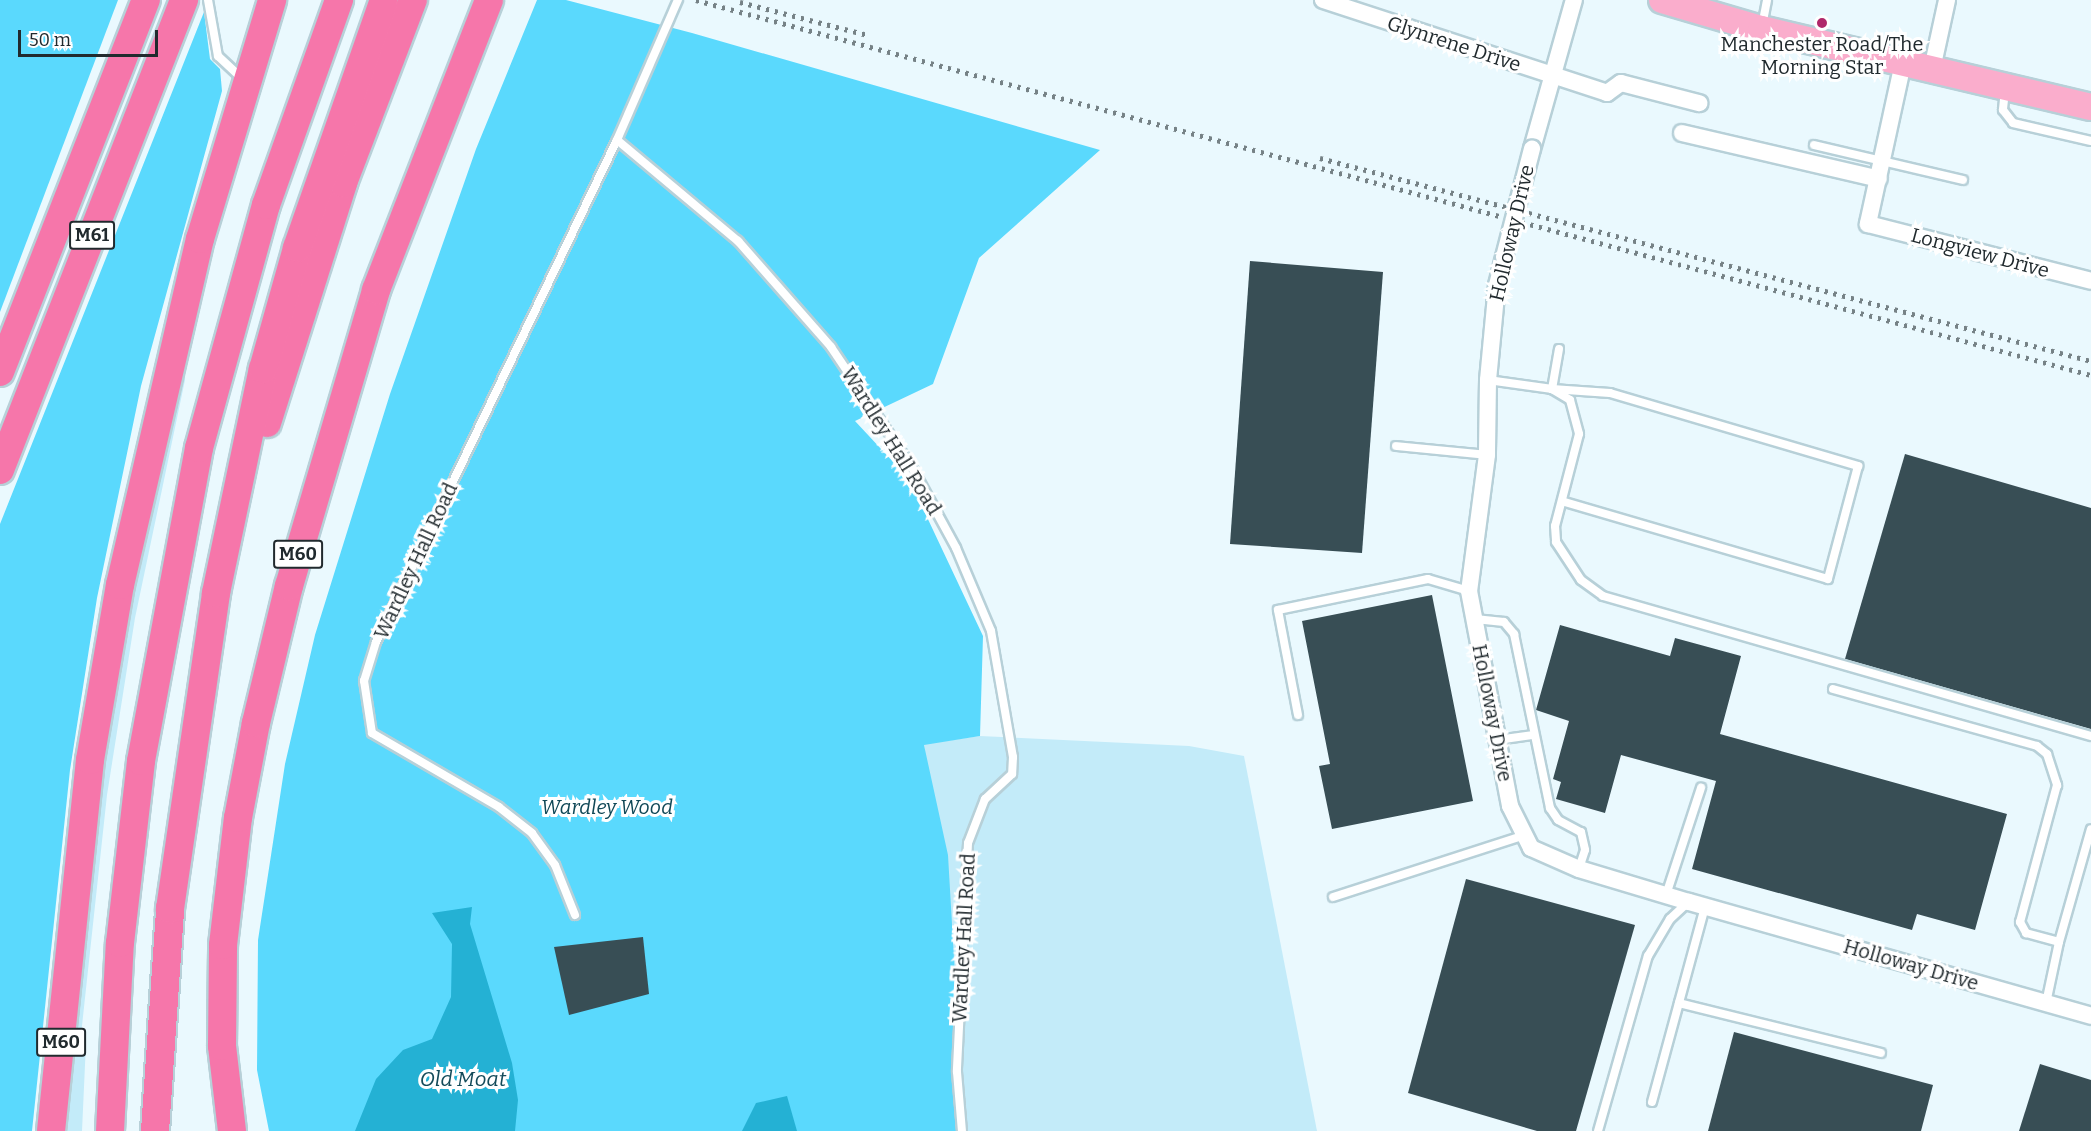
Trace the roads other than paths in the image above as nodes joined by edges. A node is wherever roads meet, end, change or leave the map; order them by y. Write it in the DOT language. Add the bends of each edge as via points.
graph roads {
  1 [pos="146,0"];
  2 [pos="184,0"];
  3 [pos="208,0"];
  4 [pos="272,0"];
  5 [pos="339,0"];
  6 [pos="384,0"];
  7 [pos="413,0"];
  8 [pos="489,0"];
  9 [pos="678,0"];
  10 [pos="1323,0"];
  11 [pos="1574,0"];
  12 [pos="1662,0"];
  13 [pos="1767,0"];
  14 [pos="1947,0"];
  15 [pos="1761,29"];
  16 [pos="1903,63"];
  17 [pos="1932,69"];
  18 [pos="1551,76"];
  19 [pos="245,80"];
  20 [pos="2006,87"];
  21 [pos="1699,103"];
  22 [pos="2091,107"];
  23 [pos="1682,133"];
  24 [pos="617,140"];
  25 [pos="2091,141"];
  26 [pos="1814,145"];
  27 [pos="1883,161"];
  28 [pos="1879,179"];
  29 [pos="1964,180"];
  30 [pos="2091,281"];
  31 [pos="1559,349"];
  32 [pos="0,372"];
  33 [pos="1488,380"];
  34 [pos="1552,389"];
  35 [pos="1396,446"];
  36 [pos="1487,455"];
  37 [pos="0,470"];
  38 [pos="238,494"];
  39 [pos="1562,501"];
  40 [pos="1469,591"];
  41 [pos="1475,619"];
  42 [pos="1833,689"];
  43 [pos="1298,715"];
  44 [pos="1534,735"];
  45 [pos="2091,736"];
  46 [pos="1497,740"];
  47 [pos="1701,788"];
  48 [pos="2091,829"];
  49 [pos="1525,836"];
  50 [pos="1580,869"];
  51 [pos="1666,895"];
  52 [pos="1333,897"];
  53 [pos="1697,904"];
  54 [pos="574,915"];
  55 [pos="2059,942"];
  56 [pos="1679,1003"];
  57 [pos="2046,1003"];
  58 [pos="2091,1016"];
  59 [pos="1881,1053"];
  60 [pos="1652,1102"];
  61 [pos="51,1131"];
  62 [pos="110,1131"];
  63 [pos="155,1131"];
  64 [pos="232,1131"];
  65 [pos="962,1131"];
  66 [pos="1598,1131"];
  1 -- 32 [label="highway, M61"];
  2 -- 37 [label="highway, M61"];
  3 -- 19 [label="lane" via="218,56"];
  4 -- 19 [label="highway, M60"];
  5 -- 62 [label="highway, M60" via="266,205 199,448 141,761 120,943"];
  6 -- 38 [label="highway" via="297,248 263,369"];
  7 -- 38 [label="highway" via="343,183 277,398"];
  8 -- 64 [label="highway, M60" via="376,290 292,575 256,723 238,818 223,945 222,1046"];
  9 -- 24 [label="lane, Wardley Hall Road"];
  10 -- 18 [label="street, Glynrene Drive"];
  11 -- 18 [label="street, Holloway Drive"];
  12 -- 15 [label="main road"];
  13 -- 15 [label="lane"];
  14 -- 17 [label="street"];
  15 -- 16 [label="main road"];
  16 -- 17 [label="main road"];
  16 -- 27 [label="street"];
  17 -- 20 [label="main road"];
  18 -- 21 [label="street, Glynrene Drive" via="1607,93 1621,83"];
  18 -- 33 [label="street, Holloway Drive, bridge" via="1504,256"];
  19 -- 61 [label="highway, M60" via="161,396 120,585 90,760"];
  20 -- 22 [label="main road"];
  20 -- 25 [label="lane" via="2003,110 2013,123"];
  23 -- 28 [label="street"];
  24 -- 54 [label="lane, Wardley Hall Road" via="376,642 364,681 372,733 499,807 532,833 555,865"];
  24 -- 65 [label="lane, Wardley Hall Road" via="738,242 831,347 913,469 956,548 991,631 1013,757 1012,774 985,799 968,843 957,1072"];
  26 -- 27 [label="lane"];
  27 -- 28 [label="street"];
  27 -- 29 [label="lane"];
  28 -- 30 [label="street, Longview Drive" via="1868,224"];
  31 -- 34 [label="lane"];
  33 -- 34 [label="lane"];
  33 -- 36 [label="street, Holloway Drive"];
  34 -- 39 [label="lane" via="1570,400 1579,434"];
  34 -- 39 [label="lane" via="1610,393 1858,466 1828,579"];
  35 -- 36 [label="lane"];
  36 -- 40 [label="street, Holloway Drive"];
  38 -- 63 [label="highway" via="216,593 187,774 170,909"];
  39 -- 45 [label="lane" via="1556,542 1581,580 1603,596"];
  40 -- 41 [label="street, Holloway Drive"];
  40 -- 43 [label="lane" via="1428,579 1278,610"];
  41 -- 44 [label="lane" via="1504,622 1514,634"];
  41 -- 46 [label="street, Holloway Drive"];
  42 -- 55 [label="lane" via="2037,746 2048,754 2057,785 2020,922 2026,933"];
  44 -- 46 [label="lane"];
  44 -- 50 [label="lane" via="1550,808 1558,820 1575,826 1584,840"];
  46 -- 49 [label="street, Holloway Drive" via="1510,806"];
  47 -- 51 [label="lane"];
  48 -- 55 [label="lane"];
  49 -- 50 [label="street, Holloway Drive" via="1531,848"];
  49 -- 52 [label="lane"];
  50 -- 51 [label="street, Holloway Drive"];
  51 -- 53 [label="street, Holloway Drive"];
  53 -- 56 [label="lane"];
  53 -- 57 [label="street, Holloway Drive"];
  53 -- 66 [label="lane" via="1670,919 1648,956"];
  55 -- 57 [label="lane"];
  56 -- 59 [label="lane"];
  56 -- 60 [label="lane"];
  57 -- 58 [label="street, Holloway Drive"];
}
